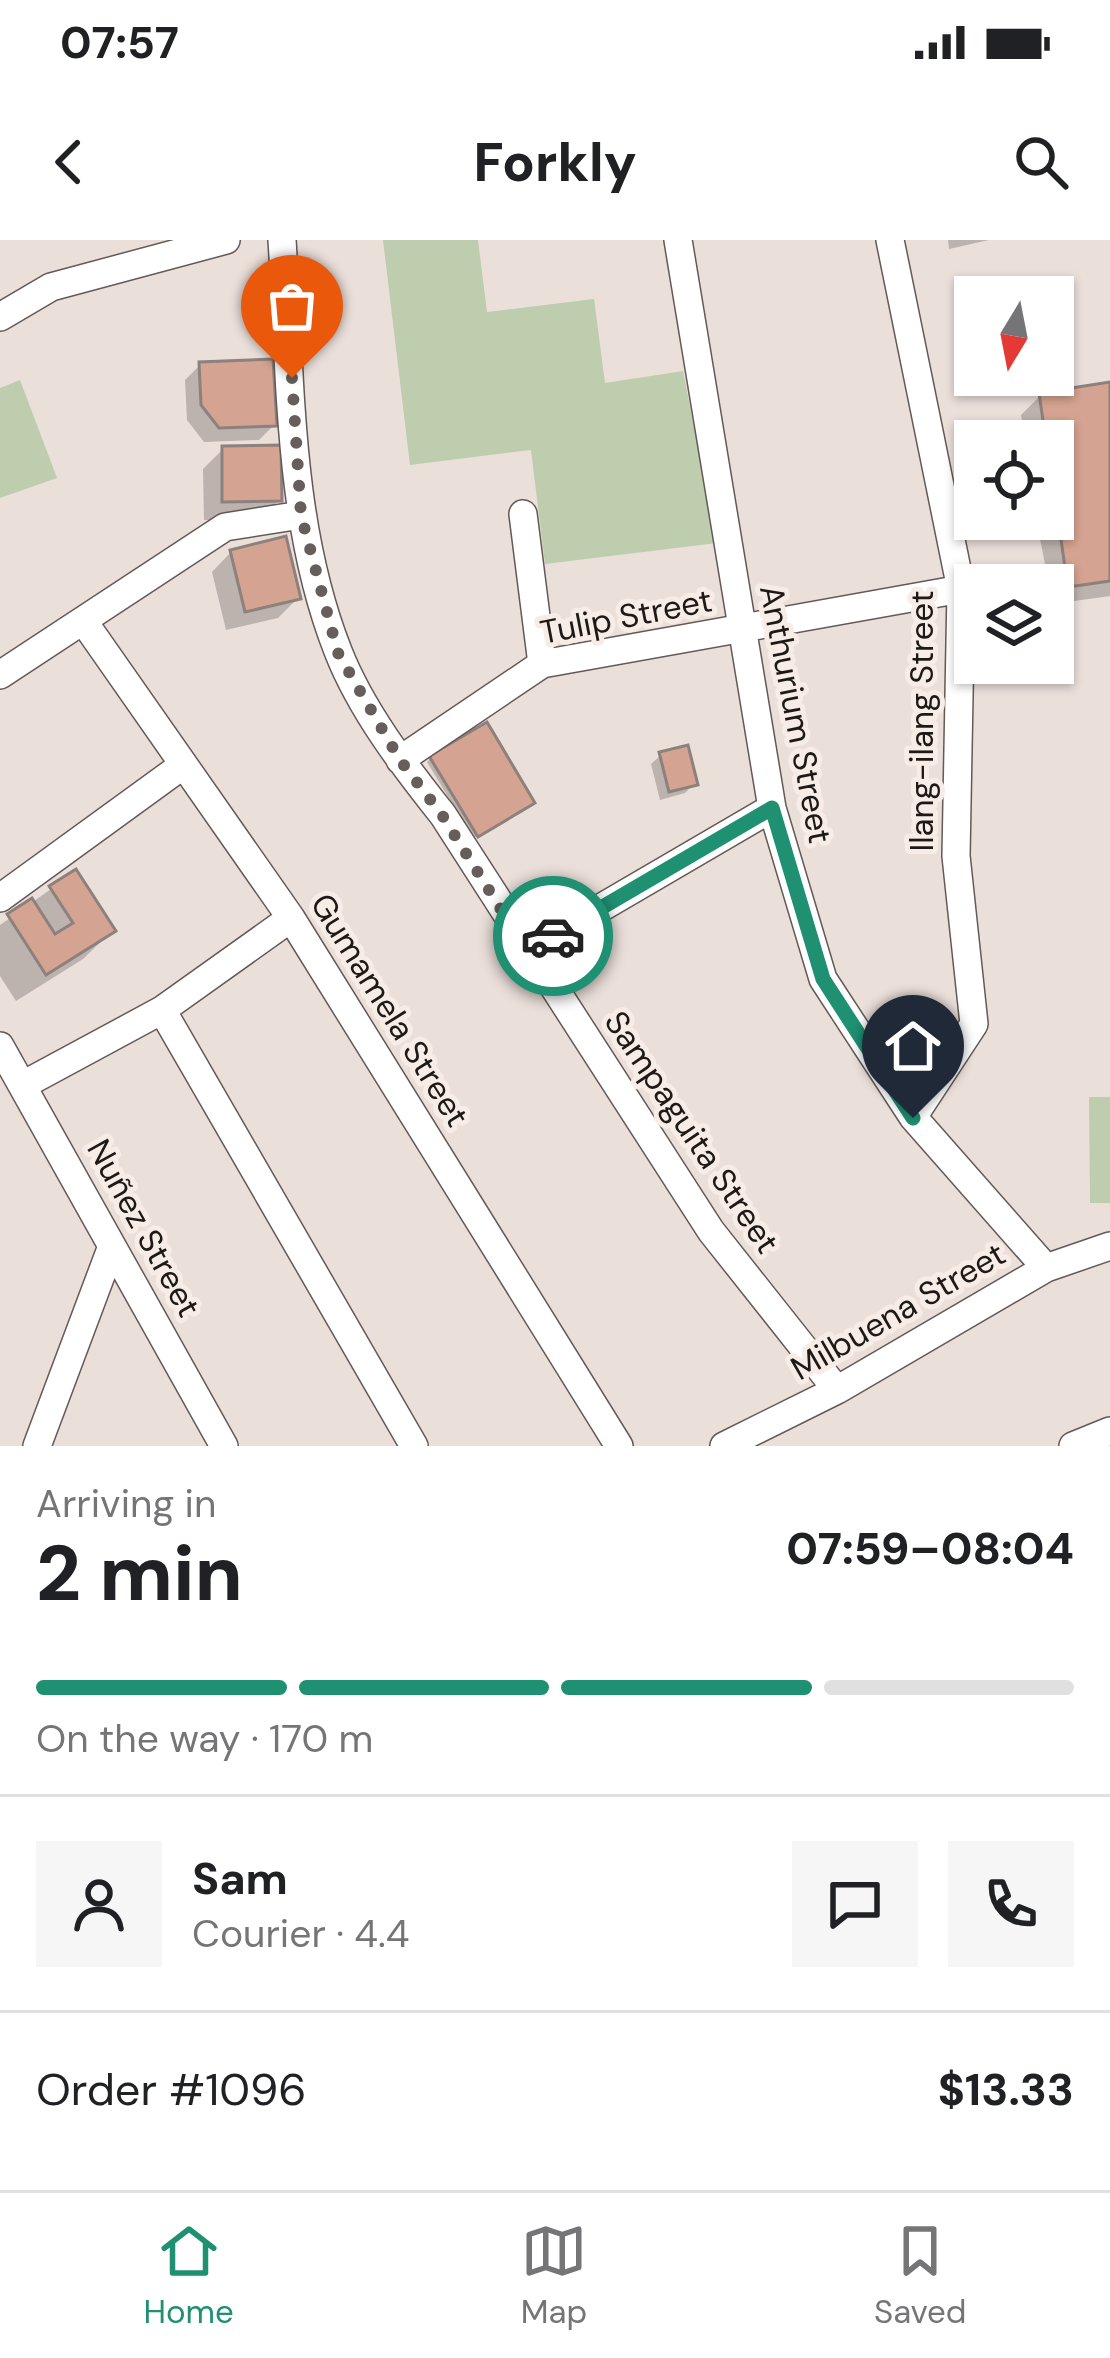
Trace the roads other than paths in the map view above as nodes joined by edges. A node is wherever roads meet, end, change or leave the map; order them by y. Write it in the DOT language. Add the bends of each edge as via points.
graph roads {
  1 [pos="226,240"];
  2 [pos="282,240"];
  3 [pos="679,240"];
  4 [pos="890,240"];
  5 [pos="0,316"];
  6 [pos="523,514"];
  7 [pos="301,515"];
  8 [pos="956,564"];
  9 [pos="954,590"];
  10 [pos="84,622"];
  11 [pos="741,630"];
  12 [pos="4,661"];
  13 [pos="542,664"];
  14 [pos="959,684"];
  15 [pos="400,760"];
  16 [pos="183,765"];
  17 [pos="772,808"];
  18 [pos="0,898"];
  19 [pos="291,918"];
  20 [pos="527,951"];
  21 [pos="162,1010"];
  22 [pos="2,1055"];
  23 [pos="23,1085"];
  24 [pos="913,1118"];
  25 [pos="112,1246"];
  26 [pos="1110,1246"];
  27 [pos="1046,1268"];
  28 [pos="837,1390"];
  29 [pos="1110,1431"];
  30 [pos="38,1446"];
  31 [pos="224,1446"];
  32 [pos="414,1446"];
  33 [pos="619,1446"];
  34 [pos="724,1446"];
  35 [pos="1072,1446"];
  1 -- 5 [label="street" via="51,286"];
  2 -- 7 [label="street, Sampaguita Street"];
  3 -- 11 [label="street, Anthurium Street"];
  4 -- 8 [label="street, Ilang-ilang Street"];
  6 -- 13 [label="street"];
  7 -- 10 [label="street" via="225,527"];
  7 -- 15 [label="street, Sampaguita Street" via="338,653"];
  9 -- 11 [label="street, Tulip Street"];
  10 -- 12 [label="street"];
  10 -- 16 [label="street, Gumamela Street"];
  11 -- 13 [label="street, Tulip Street"];
  11 -- 17 [label="street, Anthurium Street"];
  13 -- 15 [label="street, Tulip Street"];
  14 -- 24 [label="street, Ilang-ilang Street" via="956,856 974,1024"];
  15 -- 20 [label="street, Sampaguita Street"];
  16 -- 18 [label="street"];
  16 -- 19 [label="street, Gumamela Street"];
  17 -- 20 [label="street"];
  17 -- 24 [label="street, Anthurium Street" via="823,979"];
  19 -- 21 [label="street"];
  19 -- 33 [label="street, Gumamela Street"];
  20 -- 28 [label="street, Sampaguita Street" via="711,1232"];
  21 -- 23 [label="street"];
  21 -- 32 [label="street"];
  22 -- 23 [label="street, Nuñez Street"];
  23 -- 25 [label="street, Nuñez Street"];
  24 -- 27 [label="street, Anthurium Street"];
  25 -- 30 [label="street"];
  25 -- 31 [label="street, Nuñez Street"];
  26 -- 27 [label="street, Milbuena Street"];
  27 -- 28 [label="street, Milbuena Street"];
  28 -- 34 [label="street, Milbuena Street"];
  29 -- 35 [label="street"];
}
